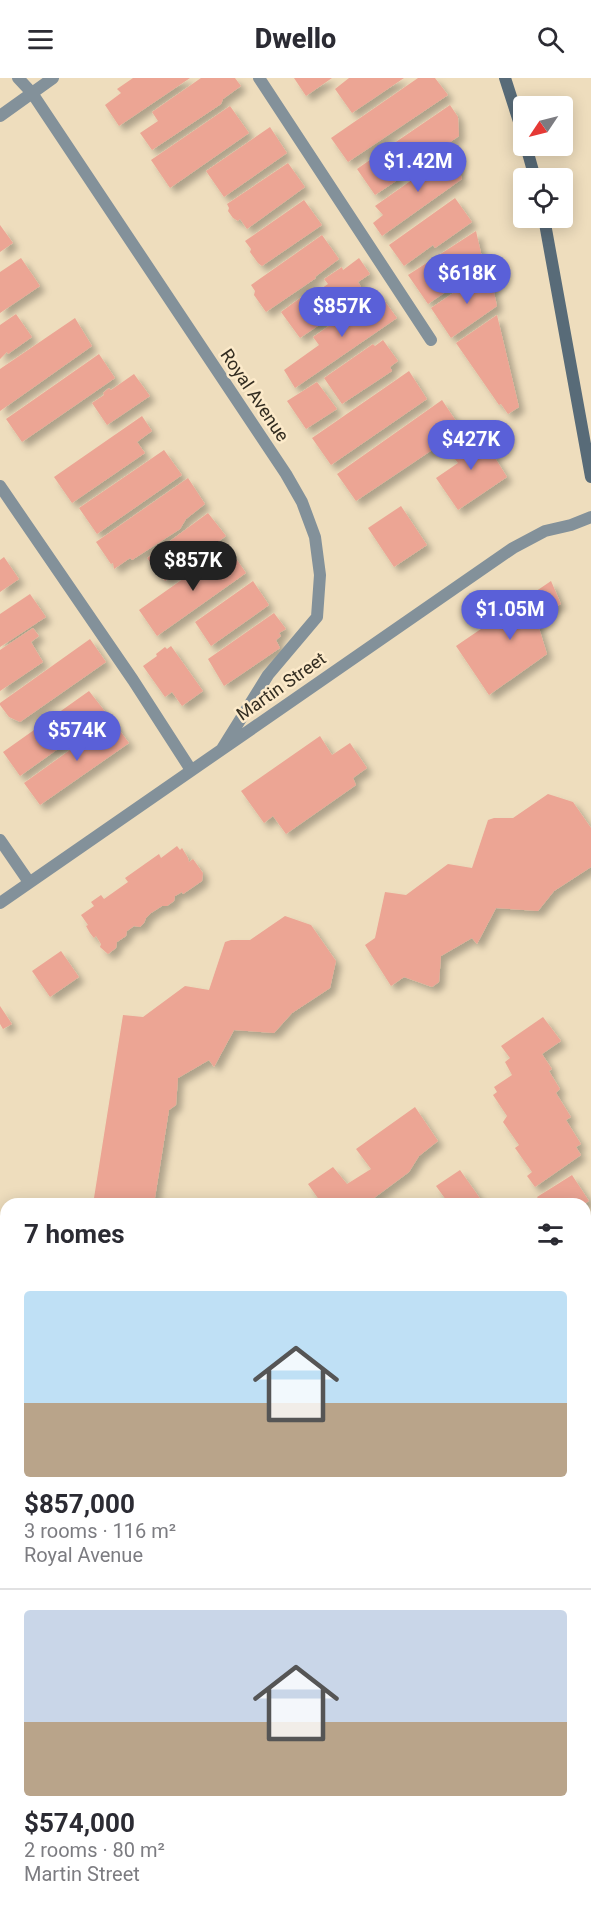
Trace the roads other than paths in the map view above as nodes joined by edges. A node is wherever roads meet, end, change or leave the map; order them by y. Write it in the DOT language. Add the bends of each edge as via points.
graph roads {
  1 [pos="18,78"];
  2 [pos="53,78"];
  3 [pos="259,78"];
  4 [pos="505,78"];
  5 [pos="32,93"];
  6 [pos="513,103"];
  7 [pos="0,116"];
  8 [pos="546,228"];
  9 [pos="431,340"];
  10 [pos="591,477"];
  11 [pos="0,486"];
  12 [pos="591,517"];
  13 [pos="222,748"];
  14 [pos="191,770"];
  15 [pos="0,840"];
  16 [pos="29,882"];
  17 [pos="0,903"];
  1 -- 5 [label="street, Royal Avenue"];
  2 -- 5 [label="street"];
  3 -- 9 [label="street"];
  4 -- 6 [label="street"];
  5 -- 7 [label="street"];
  5 -- 13 [label="street, Royal Avenue" via="286,474 315,537 321,575 317,617 268,675"];
  8 -- 10 [label="street"];
  11 -- 14 [label="street"];
  12 -- 13 [label="street, Martin Street" via="545,531 513,548"];
  13 -- 14 [label="street, Martin Street"];
  14 -- 16 [label="street, Martin Street"];
  15 -- 16 [label="street"];
  16 -- 17 [label="street, Martin Street"];
}
